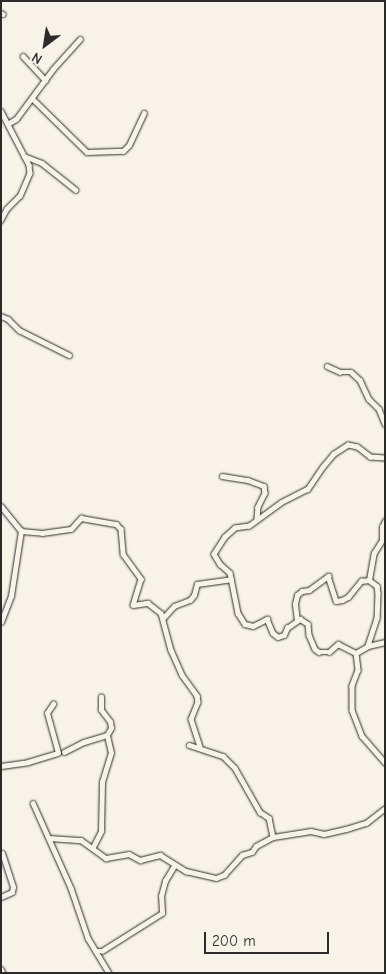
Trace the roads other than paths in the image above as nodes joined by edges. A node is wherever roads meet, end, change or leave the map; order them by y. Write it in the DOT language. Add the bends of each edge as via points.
graph roads {
  1 [pos="80,39"];
  2 [pos="23,56"];
  3 [pos="45,80"];
  4 [pos="32,98"];
  5 [pos="1,111"];
  6 [pos="144,112"];
  7 [pos="9,123"];
  8 [pos="24,156"];
  9 [pos="76,190"];
  10 [pos="1,220"];
  11 [pos="1,316"];
  12 [pos="68,355"];
  13 [pos="327,366"];
  14 [pos="385,424"];
  15 [pos="385,458"];
  16 [pos="222,476"];
  17 [pos="1,506"];
  18 [pos="257,519"];
  19 [pos="385,521"];
  20 [pos="21,531"];
  21 [pos="231,579"];
  22 [pos="369,580"];
  23 [pos="163,618"];
  24 [pos="297,621"];
  25 [pos="1,622"];
  26 [pos="385,642"];
  27 [pos="368,646"];
  28 [pos="356,653"];
  29 [pos="101,697"];
  30 [pos="53,704"];
  31 [pos="107,735"];
  32 [pos="189,745"];
  33 [pos="200,747"];
  34 [pos="64,752"];
  35 [pos="385,760"];
  36 [pos="1,766"];
  37 [pos="33,804"];
  38 [pos="385,808"];
  39 [pos="273,837"];
  40 [pos="49,838"];
  41 [pos="94,847"];
  42 [pos="2,854"];
  43 [pos="174,866"];
  44 [pos="1,897"];
  45 [pos="95,951"];
  46 [pos="109,973"];
  1 -- 3 [label="street"];
  2 -- 3 [label="street"];
  3 -- 4 [label="street"];
  4 -- 6 [label="street" via="87,152 123,151"];
  4 -- 7 [label="street"];
  5 -- 7 [label="street"];
  7 -- 8 [label="street"];
  8 -- 9 [label="street" via="42,163"];
  8 -- 10 [label="street" via="30,165 30,173 20,196"];
  11 -- 12 [label="street" via="19,330"];
  13 -- 14 [label="street" via="340,372 351,372 360,380"];
  15 -- 18 [label="street" via="370,457 357,447 348,445 334,454 308,489"];
  16 -- 18 [label="street" via="264,486"];
  17 -- 20 [label="street"];
  18 -- 21 [label="street" via="249,526 235,528 214,554 230,573"];
  19 -- 22 [label="street" via="382,540 369,569"];
  20 -- 23 [label="street" via="42,533 71,529 81,518 116,524 121,529 123,554 140,578 132,605 152,604"];
  20 -- 25 [label="street" via="11,596"];
  21 -- 23 [label="street" via="197,584 190,600 174,606"];
  21 -- 24 [label="street" via="238,613 245,624 254,626 267,619 273,633 278,636 284,635"];
  22 -- 24 [label="street" via="360,581 348,597 336,601 328,576 297,595"];
  22 -- 27 [label="street" via="377,586 378,593 377,618"];
  23 -- 33 [label="street" via="171,650 197,696 191,719"];
  24 -- 28 [label="street" via="304,620 308,624 309,635 319,652 329,652 338,644"];
  26 -- 27 [label="street"];
  27 -- 28 [label="street"];
  28 -- 35 [label="street" via="358,670 352,686 352,710 362,736"];
  29 -- 31 [label="street" via="101,710 110,722"];
  30 -- 36 [label="street" via="47,713 58,753"];
  31 -- 34 [label="street"];
  31 -- 41 [label="street" via="111,753 102,782 101,831"];
  32 -- 33 [label="street"];
  33 -- 39 [label="street" via="223,756 235,768 260,812 269,818"];
  37 -- 40 [label="street"];
  38 -- 39 [label="street" via="366,823 346,829 324,834 311,831"];
  39 -- 43 [label="street" via="242,855 224,875 216,878"];
  40 -- 41 [label="street" via="81,840"];
  40 -- 45 [label="street"];
  41 -- 43 [label="street" via="106,858 129,854 140,860 160,856"];
  42 -- 44 [label="street" via="13,887 12,892"];
  43 -- 45 [label="street" via="161,896 162,913 102,952"];
  45 -- 46 [label="street"];
}
